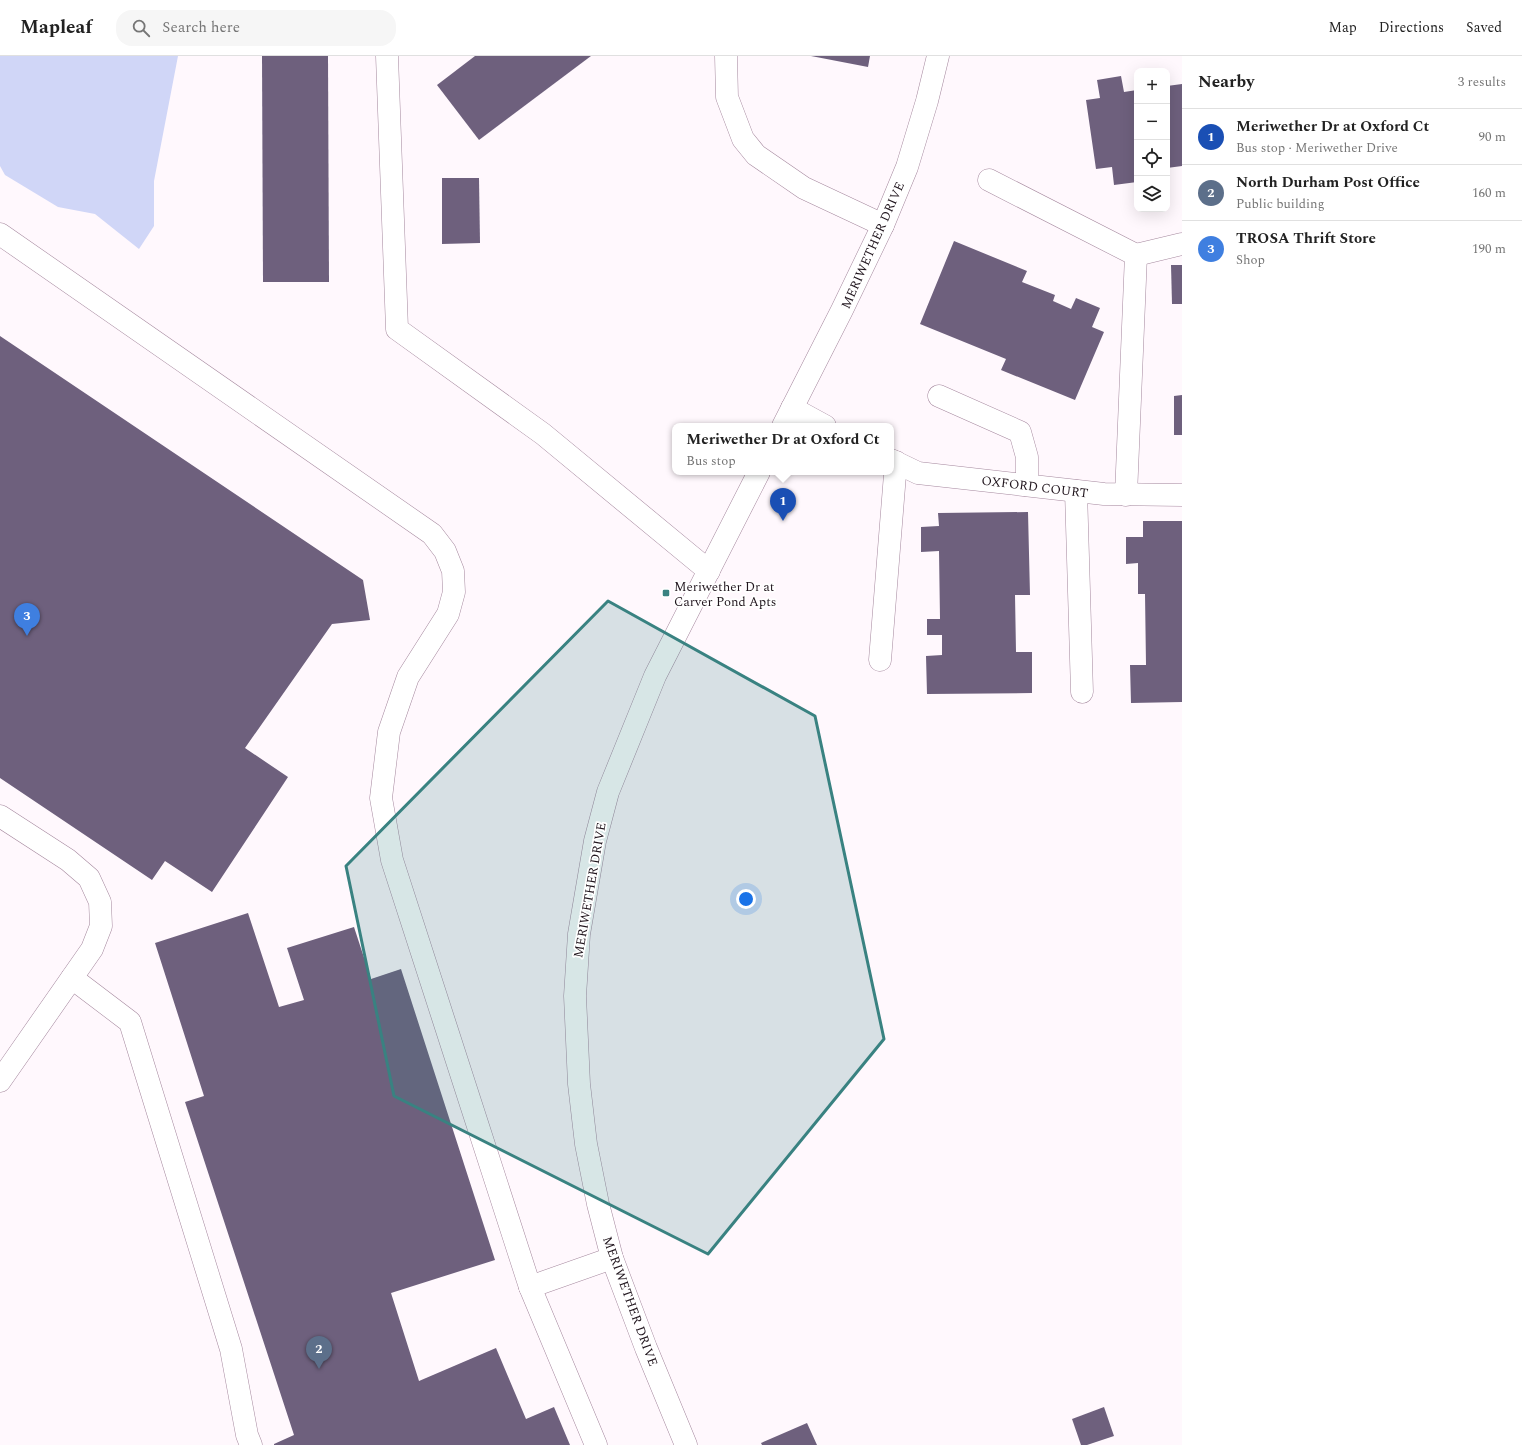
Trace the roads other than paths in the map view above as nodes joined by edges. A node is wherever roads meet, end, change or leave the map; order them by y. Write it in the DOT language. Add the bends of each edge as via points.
graph roads {
  1 [pos="387,56"];
  2 [pos="726,56"];
  3 [pos="938,56"];
  4 [pos="990,180"];
  5 [pos="883,225"];
  6 [pos="0,234"];
  7 [pos="1182,244"];
  8 [pos="1136,255"];
  9 [pos="939,396"];
  10 [pos="787,417"];
  11 [pos="812,423"];
  12 [pos="894,461"];
  13 [pos="757,475"];
  14 [pos="892,475"];
  15 [pos="1027,485"];
  16 [pos="1076,491"];
  17 [pos="1126,495"];
  18 [pos="1182,496"];
  19 [pos="709,571"];
  20 [pos="880,660"];
  21 [pos="1082,692"];
  22 [pos="0,816"];
  23 [pos="72,978"];
  24 [pos="0,1081"];
  25 [pos="612,1258"];
  26 [pos="530,1287"];
  27 [pos="251,1445"];
  28 [pos="596,1445"];
  29 [pos="686,1445"];
  1 -- 19 [label="street" via="397,329 543,434"];
  2 -- 5 [label="street" via="727,97 743,139 756,155 804,188"];
  3 -- 5 [label="street, MERIWETHER DRIVE" via="907,167"];
  4 -- 8 [label="street"];
  5 -- 10 [label="street, MERIWETHER DRIVE"];
  6 -- 26 [label="street" via="432,534 445,551 453,571 454,592 448,614 408,677 389,732 381,798 392,860"];
  7 -- 8 [label="street"];
  8 -- 17 [label="street"];
  9 -- 15 [label="street" via="1020,432 1027,457"];
  10 -- 11 [label="street"];
  12 -- 15 [label="street, OXFORD COURT" via="918,473"];
  13 -- 19 [label="street, MERIWETHER DRIVE"];
  14 -- 20 [label="street"];
  15 -- 16 [label="street, OXFORD COURT"];
  16 -- 17 [label="street, OXFORD COURT"];
  16 -- 21 [label="street"];
  17 -- 18 [label="street, OXFORD COURT"];
  19 -- 25 [label="street, MERIWETHER DRIVE" via="655,676 608,792 595,841 579,934 575,996 579,1084 586,1144"];
  22 -- 23 [label="street" via="68,860 89,878 100,902 101,926 92,949"];
  23 -- 24 [label="street"];
  23 -- 27 [label="street" via="130,1022 231,1349"];
  25 -- 26 [label="street"];
  25 -- 29 [label="street, MERIWETHER DRIVE"];
  26 -- 28 [label="street"];
}
